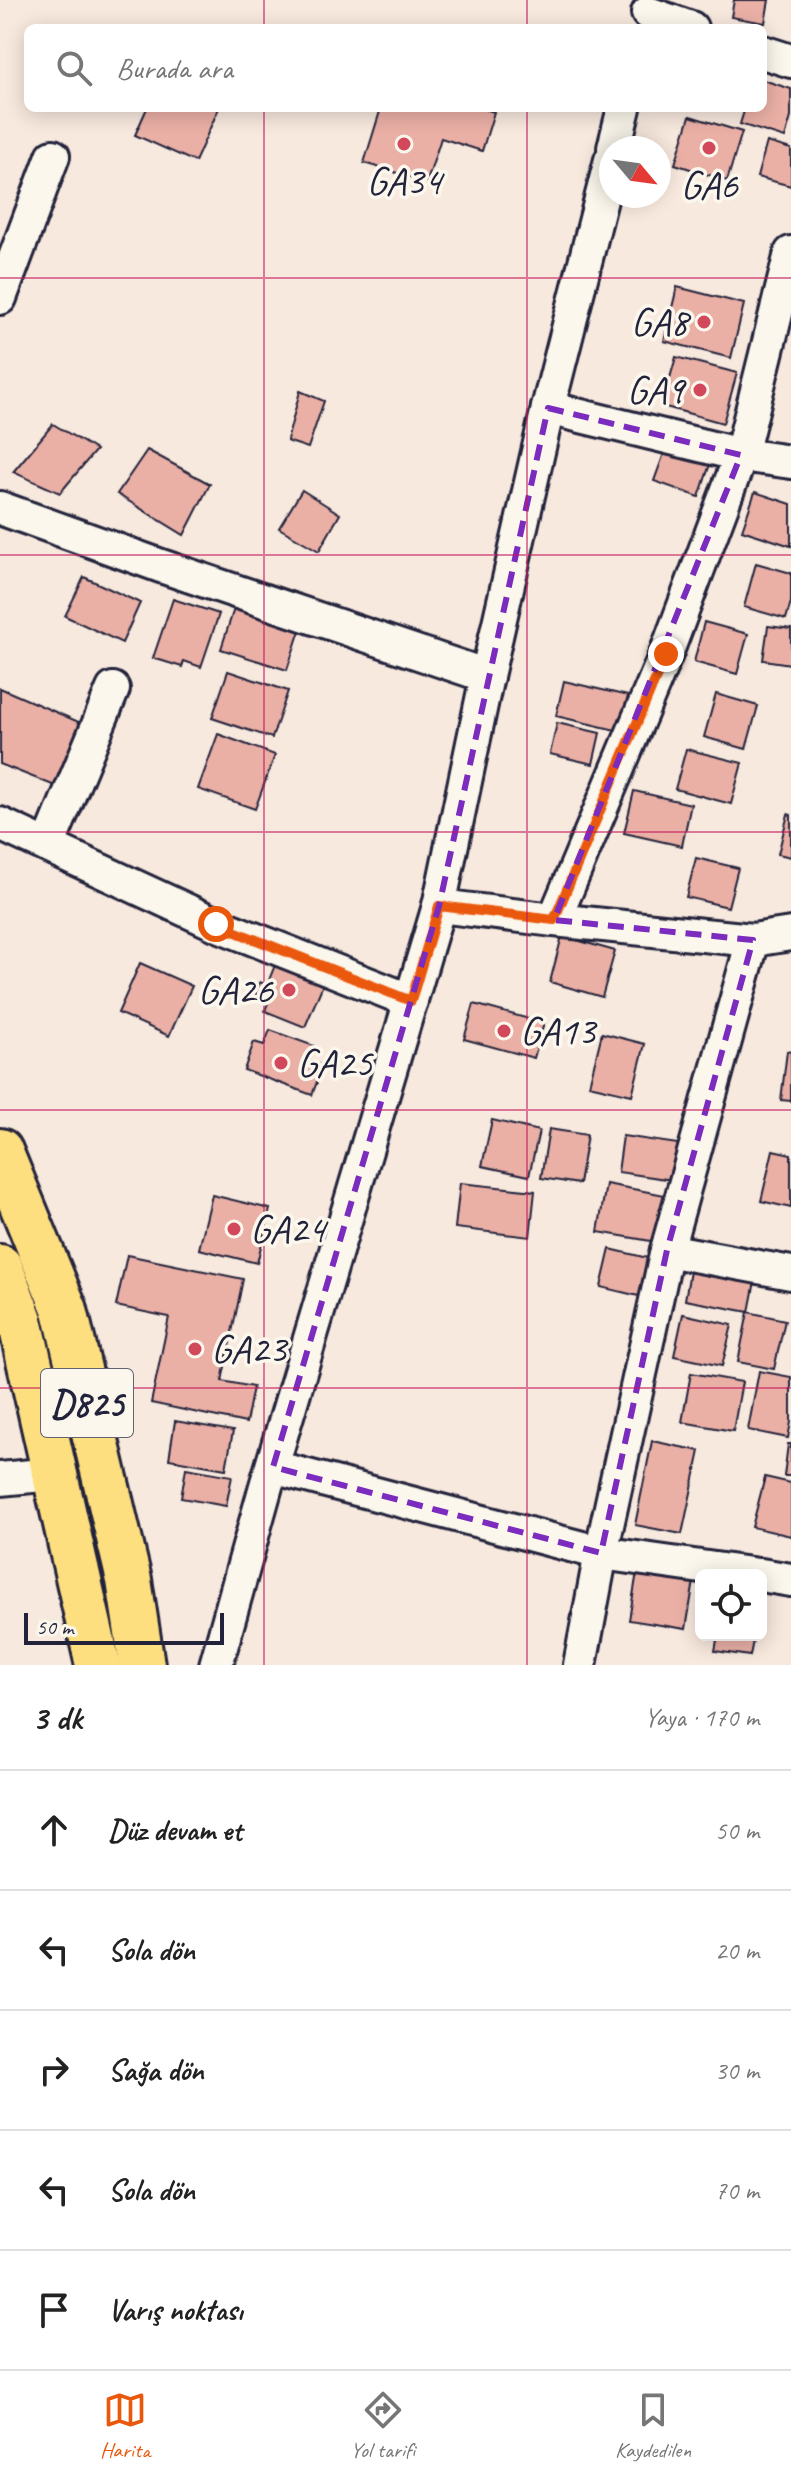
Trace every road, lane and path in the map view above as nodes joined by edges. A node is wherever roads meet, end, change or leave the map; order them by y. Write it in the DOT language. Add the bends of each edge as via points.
graph roads {
  1 [pos="648,14"];
  2 [pos="679,24"];
  3 [pos="767,53"];
  4 [pos="791,61"];
  5 [pos="623,112"];
  6 [pos="617,136"];
  7 [pos="53,156"];
  8 [pos="599,207"];
  9 [pos="791,253"];
  10 [pos="0,298"];
  11 [pos="548,408"];
  12 [pos="741,455"];
  13 [pos="791,462"];
  14 [pos="0,508"];
  15 [pos="487,676"];
  16 [pos="113,689"];
  17 [pos="0,824"];
  18 [pos="48,846"];
  19 [pos="439,906"];
  20 [pos="554,920"];
  21 [pos="791,934"];
  22 [pos="753,940"];
  23 [pos="411,1001"];
  24 [pos="0,1151"];
  25 [pos="667,1250"];
  26 [pos="0,1267"];
  27 [pos="791,1273"];
  28 [pos="273,1467"];
  29 [pos="55,1471"];
  30 [pos="0,1479"];
  31 [pos="601,1553"];
  32 [pos="717,1569"];
  33 [pos="767,1576"];
  34 [pos="791,1580"];
  35 [pos="98,1665"];
  36 [pos="142,1665"];
  37 [pos="216,1665"];
  38 [pos="580,1665"];
  1 -- 2 [label="street"];
  3 -- 4 [label="street"];
  5 -- 6 [label="street"];
  7 -- 10 [label="street"];
  8 -- 11 [label="street"];
  9 -- 12 [label="street"];
  11 -- 12 [label="street"];
  11 -- 15 [label="street"];
  12 -- 13 [label="street"];
  12 -- 20 [label="street" via="666,654"];
  14 -- 15 [label="street"];
  15 -- 19 [label="street"];
  16 -- 18 [label="street"];
  17 -- 18 [label="street"];
  18 -- 23 [label="street" via="216,924"];
  19 -- 20 [label="street"];
  19 -- 23 [label="street"];
  20 -- 22 [label="street"];
  21 -- 22 [label="street"];
  22 -- 25 [label="street"];
  23 -- 28 [label="street"];
  24 -- 36 [label="highway, D825" via="65,1310 129,1580"];
  25 -- 27 [label="street"];
  25 -- 31 [label="street"];
  26 -- 29 [label="highway, D825" via="20,1320"];
  28 -- 31 [label="street"];
  28 -- 37 [label="street"];
  29 -- 30 [label="street"];
  29 -- 35 [label="highway, D825"];
  31 -- 32 [label="street"];
  31 -- 38 [label="street"];
  33 -- 34 [label="street"];
}
